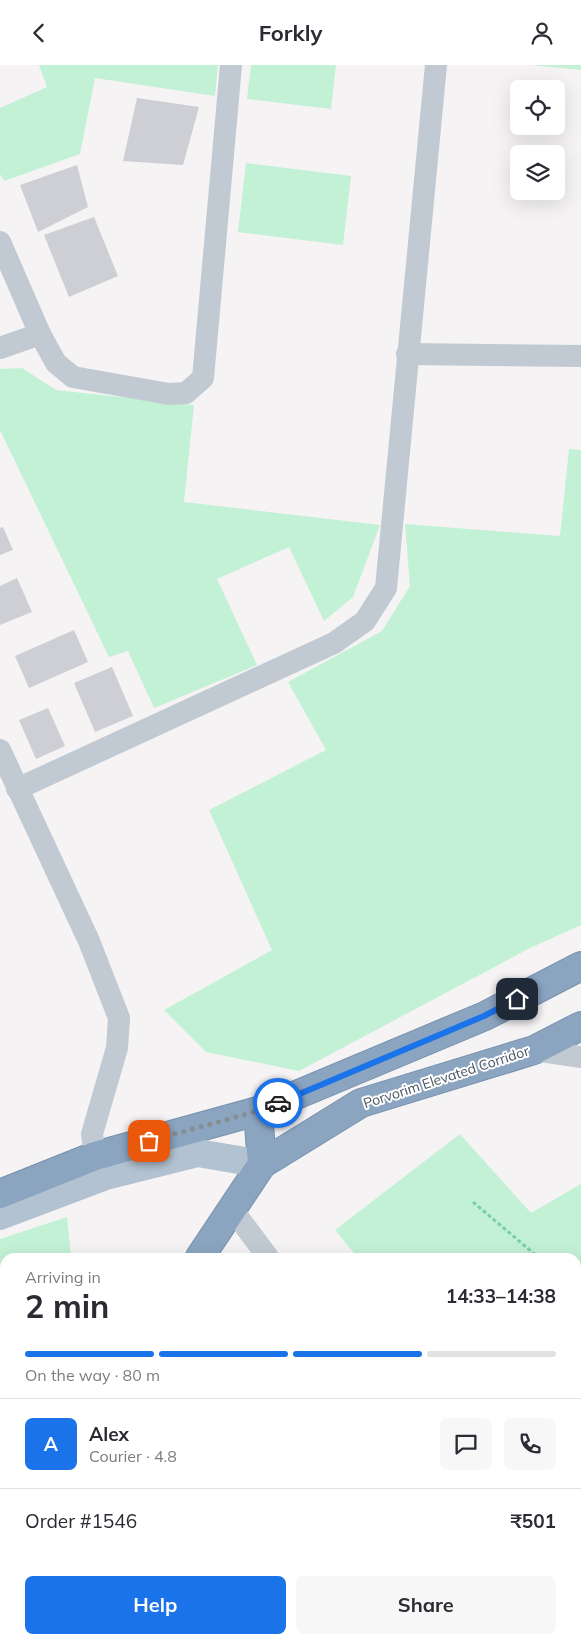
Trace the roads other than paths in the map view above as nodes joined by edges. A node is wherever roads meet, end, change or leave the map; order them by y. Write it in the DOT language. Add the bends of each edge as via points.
graph roads {
  1 [pos="231,65"];
  2 [pos="436,65"];
  3 [pos="0,242"];
  4 [pos="40,333"];
  5 [pos="0,348"];
  6 [pos="407,354"];
  7 [pos="581,356"];
  8 [pos="0,750"];
  9 [pos="17,789"];
  10 [pos="581,966"];
  11 [pos="581,1026"];
  12 [pos="534,1050"];
  13 [pos="581,1057"];
  14 [pos="258,1111"];
  15 [pos="95,1156"];
  16 [pos="262,1164"];
  17 [pos="0,1194"];
  18 [pos="232,1209"];
  19 [pos="0,1216"];
  20 [pos="203,1253"];
  21 [pos="265,1253"];
  1 -- 4 [label="street" via="202,378 186,393 169,393 74,377 56,363"];
  2 -- 6 [label="street"];
  3 -- 4 [label="street"];
  4 -- 5 [label="street"];
  6 -- 7 [label="street"];
  6 -- 9 [label="street" via="386,588 365,621 334,643"];
  8 -- 9 [label="street"];
  9 -- 15 [label="street" via="89,941 119,1018 117,1048 92,1134"];
  10 -- 14 [label="highway" via="484,1016"];
  11 -- 12 [label="highway, Porvorim Elevated Corridor"];
  12 -- 13 [label="street"];
  12 -- 16 [label="highway, Porvorim Elevated Corridor" via="361,1103"];
  14 -- 15 [label="highway"];
  14 -- 16 [label="highway"];
  15 -- 17 [label="highway"];
  16 -- 18 [label="highway"];
  16 -- 19 [label="main road" via="198,1153 106,1176"];
  18 -- 20 [label="highway"];
  18 -- 21 [label="street"];
}
